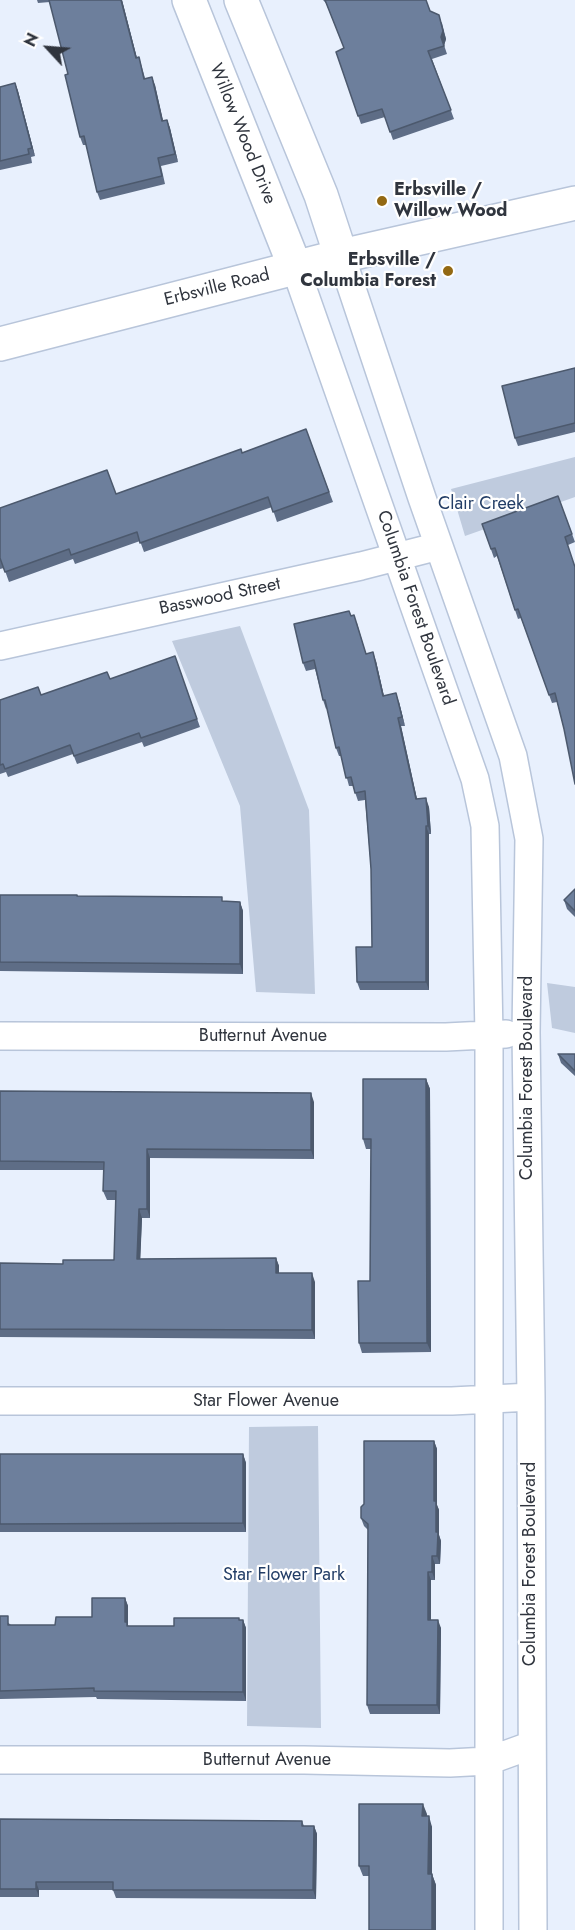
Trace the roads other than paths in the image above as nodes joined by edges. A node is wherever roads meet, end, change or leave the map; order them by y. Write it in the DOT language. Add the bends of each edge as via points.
graph roads {
  1 [pos="189,0"];
  2 [pos="241,0"];
  3 [pos="575,203"];
  4 [pos="341,255"];
  5 [pos="295,267"];
  6 [pos="0,344"];
  7 [pos="439,546"];
  8 [pos="396,555"];
  9 [pos="0,645"];
  10 [pos="526,1032"];
  11 [pos="0,1036"];
  12 [pos="489,1036"];
  13 [pos="531,1397"];
  14 [pos="489,1399"];
  15 [pos="0,1401"];
  16 [pos="532,1745"];
  17 [pos="0,1760"];
  18 [pos="488,1761"];
  19 [pos="489,1930"];
  20 [pos="533,1930"];
  1 -- 5 [label="main road, Willow Wood Drive"];
  2 -- 4 [label="main road" via="321,195"];
  3 -- 4 [label="main road, Erbsville Road"];
  4 -- 5 [label="main road, Erbsville Road"];
  4 -- 7 [label="street, Columbia Forest Boulevard"];
  5 -- 6 [label="main road, Erbsville Road"];
  5 -- 8 [label="street, Columbia Forest Boulevard"];
  7 -- 8 [label="street, Basswood Street"];
  7 -- 10 [label="street, Columbia Forest Boulevard" via="513,756 529,839"];
  8 -- 9 [label="street, Basswood Street"];
  8 -- 12 [label="street, Columbia Forest Boulevard" via="475,780 485,826"];
  10 -- 12 [label="street, Butternut Avenue"];
  10 -- 13 [label="street, Columbia Forest Boulevard"];
  11 -- 12 [label="street, Butternut Avenue"];
  12 -- 14 [label="street, Columbia Forest Boulevard"];
  13 -- 14 [label="street, Star Flower Avenue"];
  13 -- 16 [label="street, Columbia Forest Boulevard"];
  14 -- 15 [label="street, Star Flower Avenue"];
  14 -- 18 [label="street, Columbia Forest Boulevard"];
  16 -- 18 [label="street, Butternut Avenue"];
  16 -- 20 [label="street, Columbia Forest Boulevard"];
  17 -- 18 [label="street, Butternut Avenue"];
  18 -- 19 [label="street, Columbia Forest Boulevard"];
}
